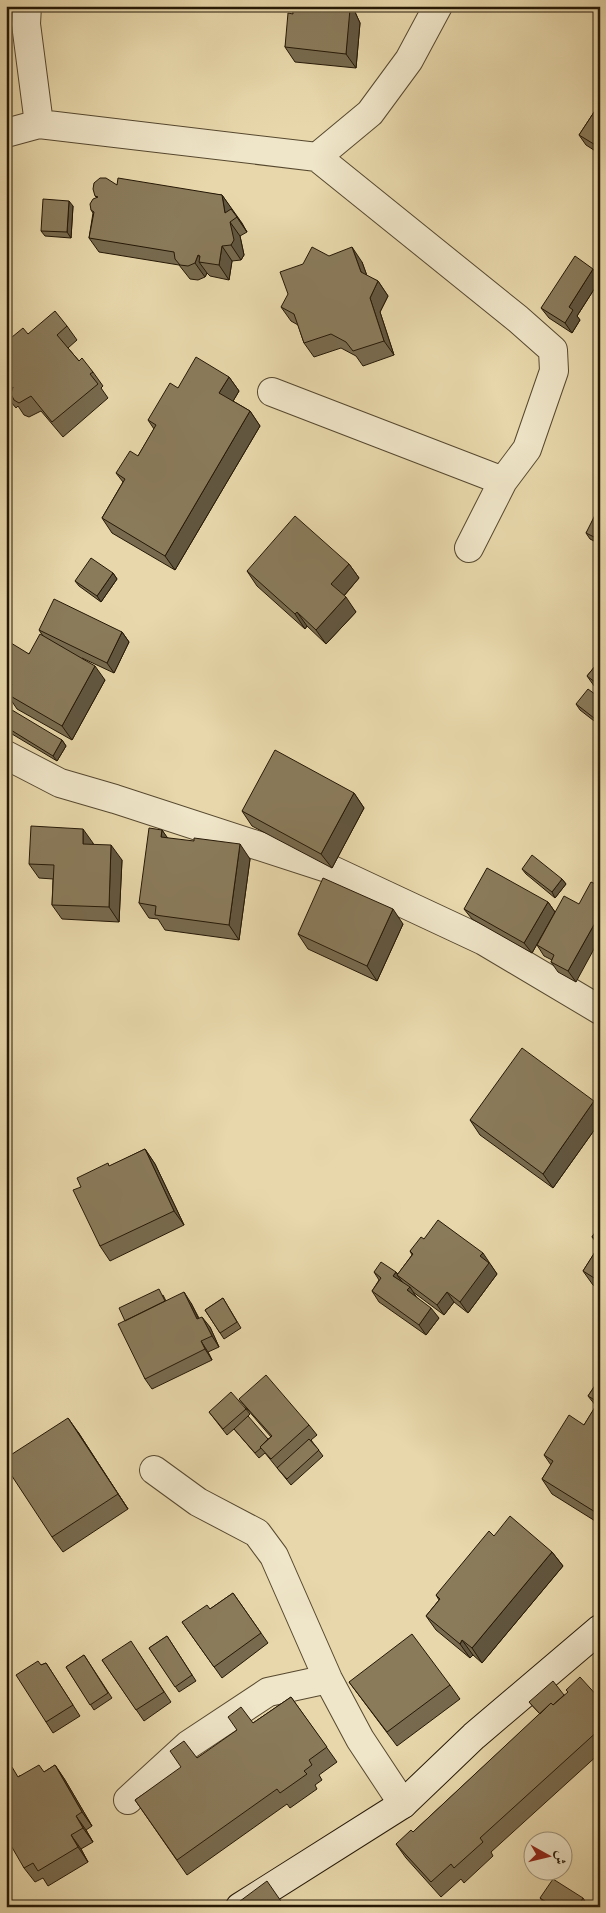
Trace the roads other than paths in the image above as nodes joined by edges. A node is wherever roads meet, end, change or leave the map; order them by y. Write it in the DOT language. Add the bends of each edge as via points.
graph roads {
  1 [pos="27,6"];
  2 [pos="438,6"];
  3 [pos="39,124"];
  4 [pos="6,133"];
  5 [pos="317,157"];
  6 [pos="272,392"];
  7 [pos="503,481"];
  8 [pos="469,548"];
  9 [pos="6,755"];
  10 [pos="600,1010"];
  11 [pos="154,1470"];
  12 [pos="600,1629"];
  13 [pos="328,1679"];
  14 [pos="128,1800"];
  15 [pos="402,1804"];
  16 [pos="240,1907"];
  1 -- 3 [label="street" via="26,24"];
  2 -- 5 [label="street" via="409,60 370,113"];
  3 -- 4 [label="street"];
  3 -- 5 [label="street"];
  5 -- 7 [label="street" via="553,350 554,371 528,449"];
  6 -- 7 [label="street"];
  7 -- 8 [label="street"];
  9 -- 10 [label="street" via="60,783 330,869 484,941"];
  11 -- 13 [label="street" via="198,1502 257,1532 274,1556"];
  12 -- 15 [label="street" via="474,1736"];
  13 -- 14 [label="street" via="268,1692 188,1746"];
  13 -- 15 [label="street" via="360,1739"];
  15 -- 16 [label="street"];
}
